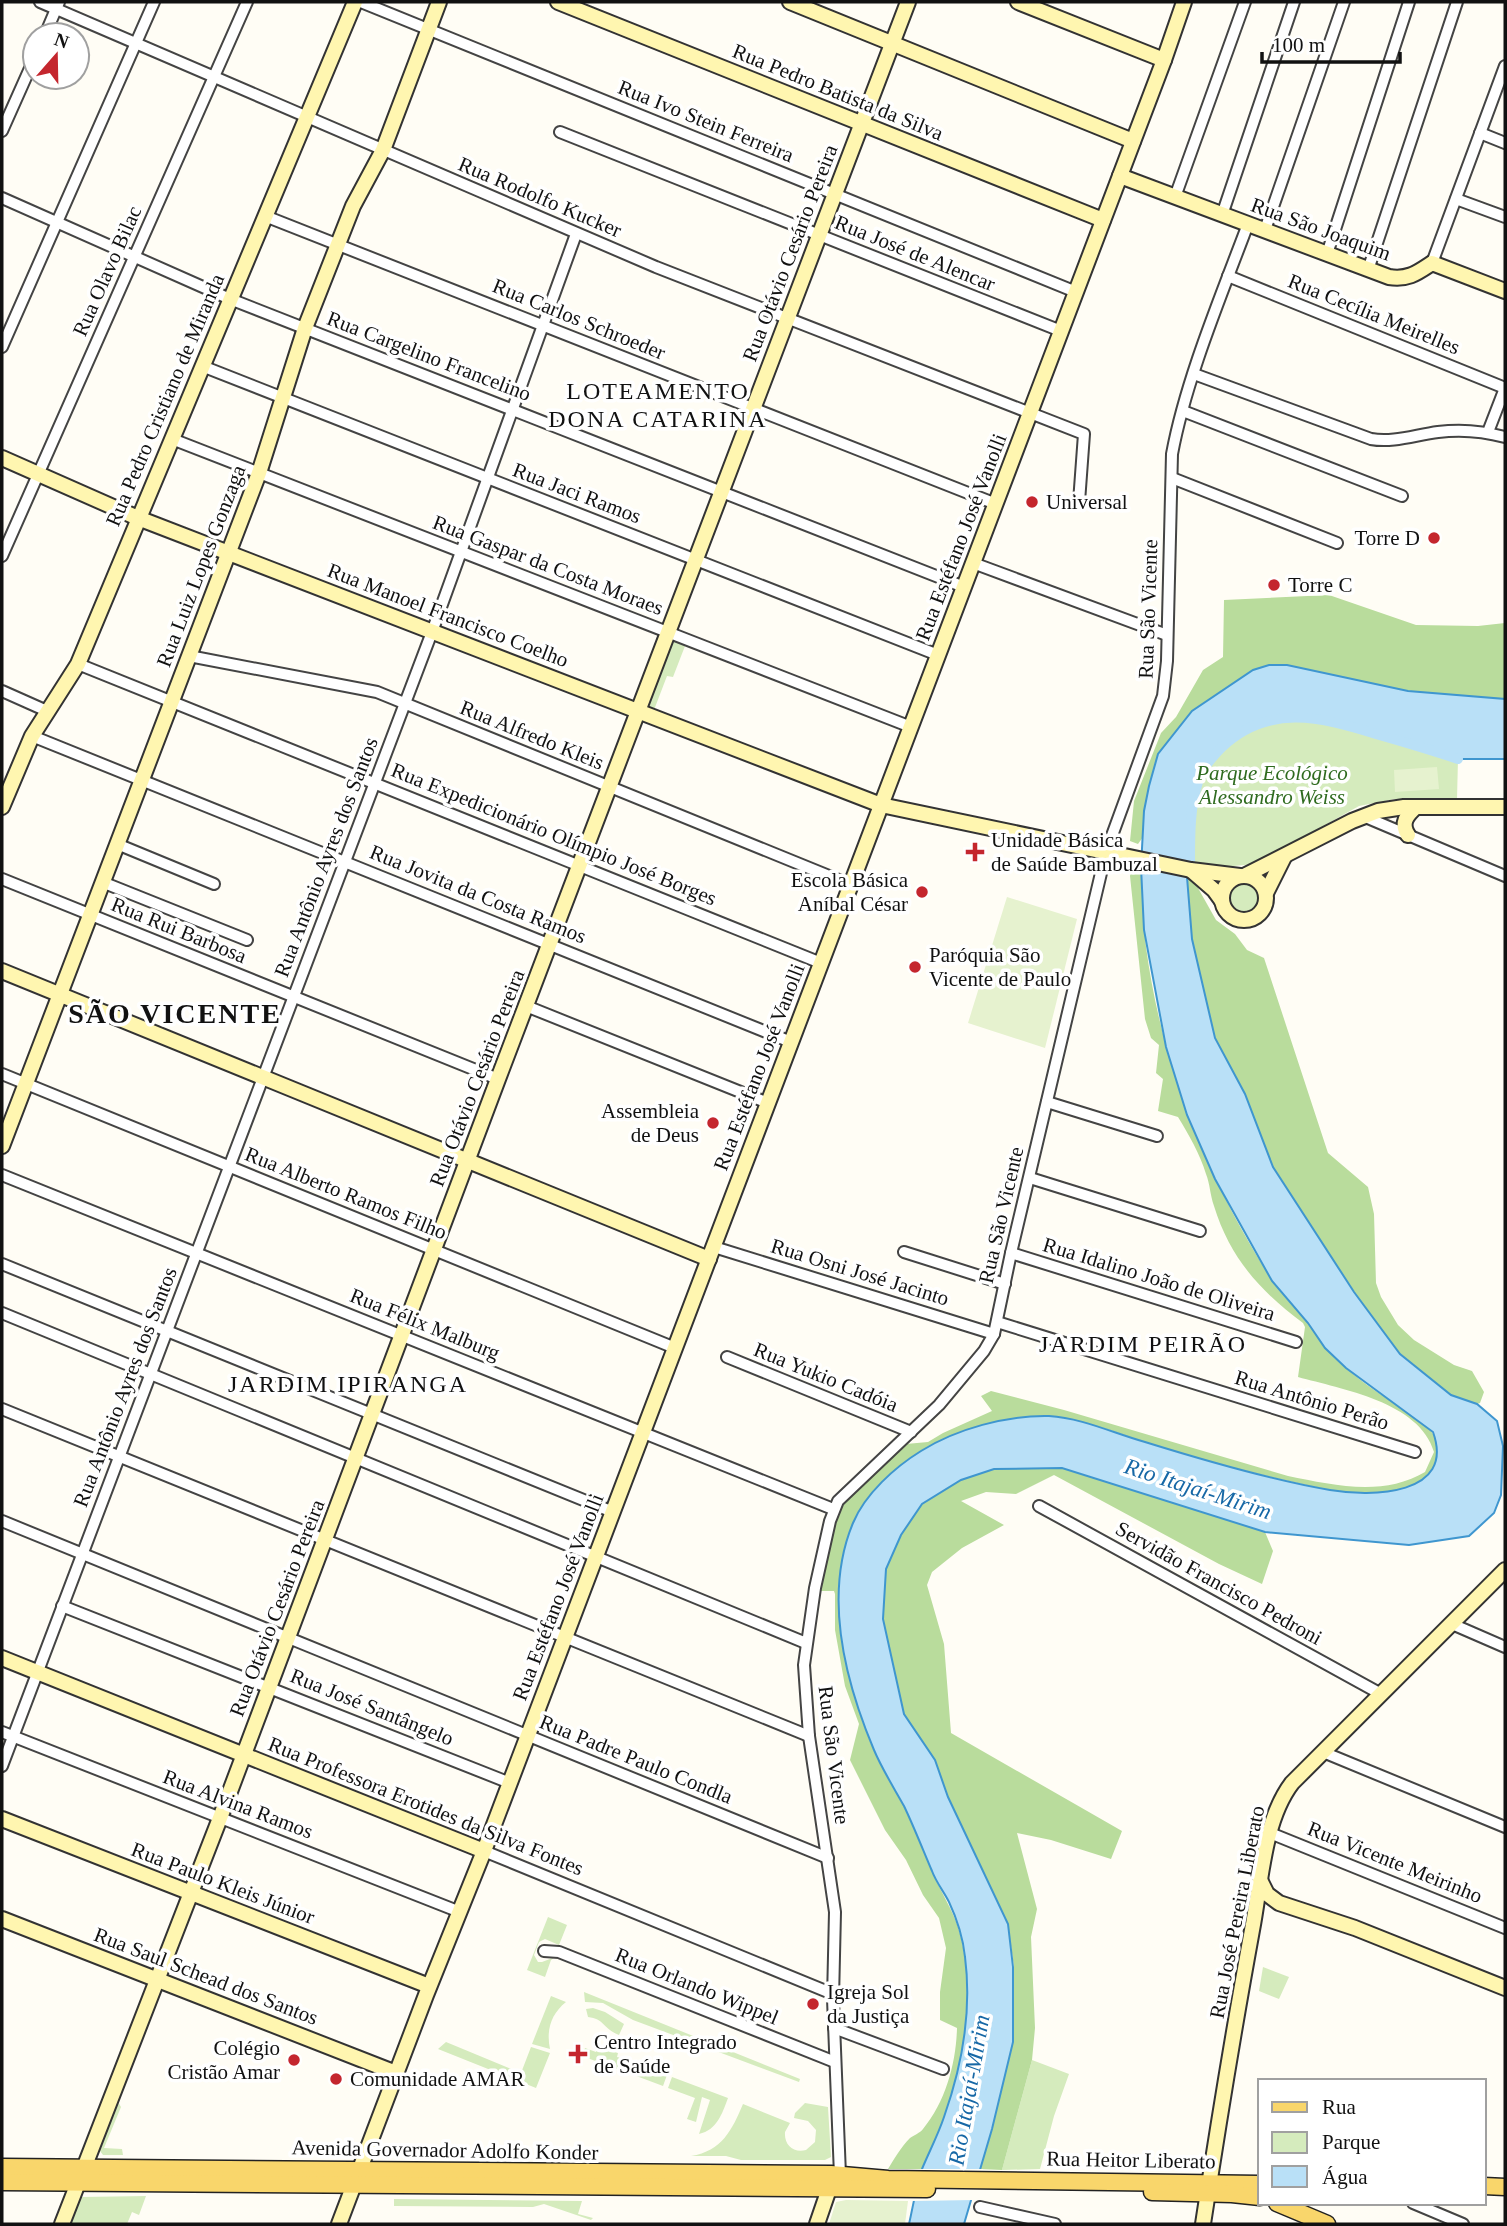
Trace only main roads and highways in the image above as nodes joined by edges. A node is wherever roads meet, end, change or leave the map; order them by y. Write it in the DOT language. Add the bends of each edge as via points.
graph roads {
  1 [pos="355,2"];
  2 [pos="439,2"];
  3 [pos="558,2"];
  4 [pos="790,2"];
  5 [pos="908,2"];
  6 [pos="1018,2"];
  7 [pos="1184,2"];
  8 [pos="893,43"];
  9 [pos="1164,60"];
  10 [pos="862,123"];
  11 [pos="1133,141"];
  12 [pos="1120,176"];
  13 [pos="1103,220"];
  14 [pos="1505,291"];
  15 [pos="2,458"];
  16 [pos="138,519"];
  17 [pos="228,553"];
  18 [pos="638,712"];
  19 [pos="881,805"];
  20 [pos="2,807"];
  21 [pos="1416,807"];
  22 [pos="1505,807"];
  23 [pos="1408,835"];
  24 [pos="1284,857"];
  25 [pos="1190,870"];
  26 [pos="1243,876"];
  27 [pos="1266,893"];
  28 [pos="1222,901"];
  29 [pos="2,971"];
  30 [pos="59,995"];
  31 [pos="2,1146"];
  32 [pos="468,1161"];
  33 [pos="711,1253"];
  34 [pos="1505,1570"];
  35 [pos="2,1658"];
  36 [pos="243,1755"];
  37 [pos="2,1819"];
  38 [pos="484,1851"];
  39 [pos="1261,1882"];
  40 [pos="189,1892"];
  41 [pos="1279,1903"];
  42 [pos="1255,1912"];
  43 [pos="2,1919"];
  44 [pos="156,1979"];
  45 [pos="429,1986"];
  46 [pos="1505,1988"];
  47 [pos="396,2073"];
  48 [pos="2,2167"];
  49 [pos="80,2175"];
  50 [pos="357,2177"];
  51 [pos="2,2182"];
  52 [pos="888,2184"];
  53 [pos="1258,2184"];
  54 [pos="1486,2186"];
  55 [pos="1505,2187"];
  56 [pos="1209,2188"];
  57 [pos="828,2189"];
  58 [pos="1258,2197"];
  59 [pos="1282,2205"];
  60 [pos="62,2224"];
  61 [pos="339,2224"];
  62 [pos="817,2224"];
  63 [pos="1203,2224"];
  64 [pos="1327,2224"];
  1 -- 16 [label="main road, Rua Pedro Cristiano de Miranda"];
  2 -- 17 [label="main road, Rua Luiz Lopes Gonzaga" via="383,150 363,185 305,328"];
  3 -- 10 [label="main road, Rua Pedro Batista da Silva"];
  4 -- 8 [label="main road"];
  5 -- 8 [label="main road, Rua Otávio Cesário Pereira"];
  6 -- 9 [label="main road"];
  7 -- 9 [label="main road, Rua Estéfano José Vanolli"];
  8 -- 10 [label="main road, Rua Otávio Cesário Pereira"];
  8 -- 11 [label="main road"];
  9 -- 11 [label="main road, Rua Estéfano José Vanolli"];
  10 -- 13 [label="main road, Rua Pedro Batista da Silva"];
  10 -- 18 [label="main road, Rua Otávio Cesário Pereira"];
  11 -- 12 [label="main road, Rua Estéfano José Vanolli"];
  12 -- 13 [label="main road, Rua Estéfano José Vanolli"];
  12 -- 14 [label="main road, Rua São Joaquim" via="1367,270 1401,279 1432,263"];
  13 -- 19 [label="main road, Rua Estéfano José Vanolli"];
  15 -- 16 [label="main road, Rua Manoel Francisco Coelho"];
  16 -- 17 [label="main road, Rua Manoel Francisco Coelho"];
  16 -- 20 [label="main road, Rua Pedro Cristiano de Miranda" via="78,664 32,736"];
  17 -- 18 [label="main road, Rua Manoel Francisco Coelho"];
  17 -- 30 [label="main road, Rua Luiz Lopes Gonzaga"];
  18 -- 19 [label="main road, Rua Manoel Francisco Coelho"];
  18 -- 32 [label="main road, Rua Otávio Cesário Pereira"];
  19 -- 25 [label="main road, Rua Manoel Francisco Coelho"];
  19 -- 33 [label="main road, Rua Estéfano José Vanolli"];
  21 -- 22 [label="main road"];
  21 -- 23 [label="main road" via="1405,820"];
  21 -- 24 [label="main road" via="1363,816"];
  24 -- 26 [label="main road"];
  24 -- 27 [label="main road"];
  25 -- 26 [label="main road, Rua Manoel Francisco Coelho"];
  25 -- 28 [label="main road"];
  26 -- 27 [label="main road" via="1259,881"];
  26 -- 28 [label="main road" via="1228,882"];
  27 -- 28 [label="main road" via="1265,906 1251,919 1229,915"];
  29 -- 30 [label="main road"];
  30 -- 31 [label="main road, Rua Luiz Lopes Gonzaga"];
  30 -- 32 [label="main road"];
  32 -- 33 [label="main road"];
  32 -- 36 [label="main road, Rua Otávio Cesário Pereira"];
  33 -- 38 [label="main road, Rua Estéfano José Vanolli"];
  34 -- 39 [label="main road, Rua José Pereira Liberato" via="1285,1792 1270,1833"];
  35 -- 36 [label="main road, Rua Professora Erotides da Silva Fontes"];
  36 -- 38 [label="main road, Rua Professora Erotides da Silva Fontes"];
  36 -- 40 [label="main road, Rua Otávio Cesário Pereira"];
  37 -- 40 [label="main road, Rua Paulo Kleis Júnior"];
  38 -- 45 [label="main road, Rua Estéfano José Vanolli"];
  39 -- 41 [label="main road"];
  39 -- 42 [label="main road, Rua José Pereira Liberato"];
  40 -- 44 [label="main road, Rua Otávio Cesário Pereira"];
  40 -- 45 [label="main road, Rua Paulo Kleis Júnior"];
  41 -- 42 [label="main road"];
  41 -- 46 [label="main road"];
  42 -- 56 [label="main road, Rua José Pereira Liberato"];
  43 -- 44 [label="main road, Rua Saul Schead dos Santos"];
  44 -- 47 [label="main road, Rua Saul Schead dos Santos"];
  44 -- 49 [label="main road, Rua Otávio Cesário Pereira"];
  45 -- 47 [label="main road, Rua Estéfano José Vanolli"];
  47 -- 50 [label="main road, Rua Estéfano José Vanolli"];
  48 -- 49 [label="main road, Avenida Governador Adolfo Konder"];
  49 -- 50 [label="main road, Avenida Governador Adolfo Konder"];
  49 -- 51 [label="main road, Avenida Governador Adolfo Konder"];
  49 -- 60 [label="main road, Rua Otávio Cesário Pereira"];
  50 -- 52 [label="main road, Avenida Governador Adolfo Konder" via="840,2175"];
  50 -- 57 [label="main road, Avenida Governador Adolfo Konder"];
  50 -- 61 [label="main road, Rua Estéfano José Vanolli"];
  52 -- 56 [label="main road, Rua Heitor Liberato"];
  52 -- 57 [label="main road, Avenida Governador Adolfo Konder"];
  53 -- 56 [label="main road, Rua Heitor Liberato"];
  54 -- 55 [label="main road"];
  56 -- 58 [label="main road"];
  56 -- 63 [label="main road, Rua José Pereira Liberato"];
  57 -- 62 [label="main road"];
  59 -- 64 [label="main road"];
}
